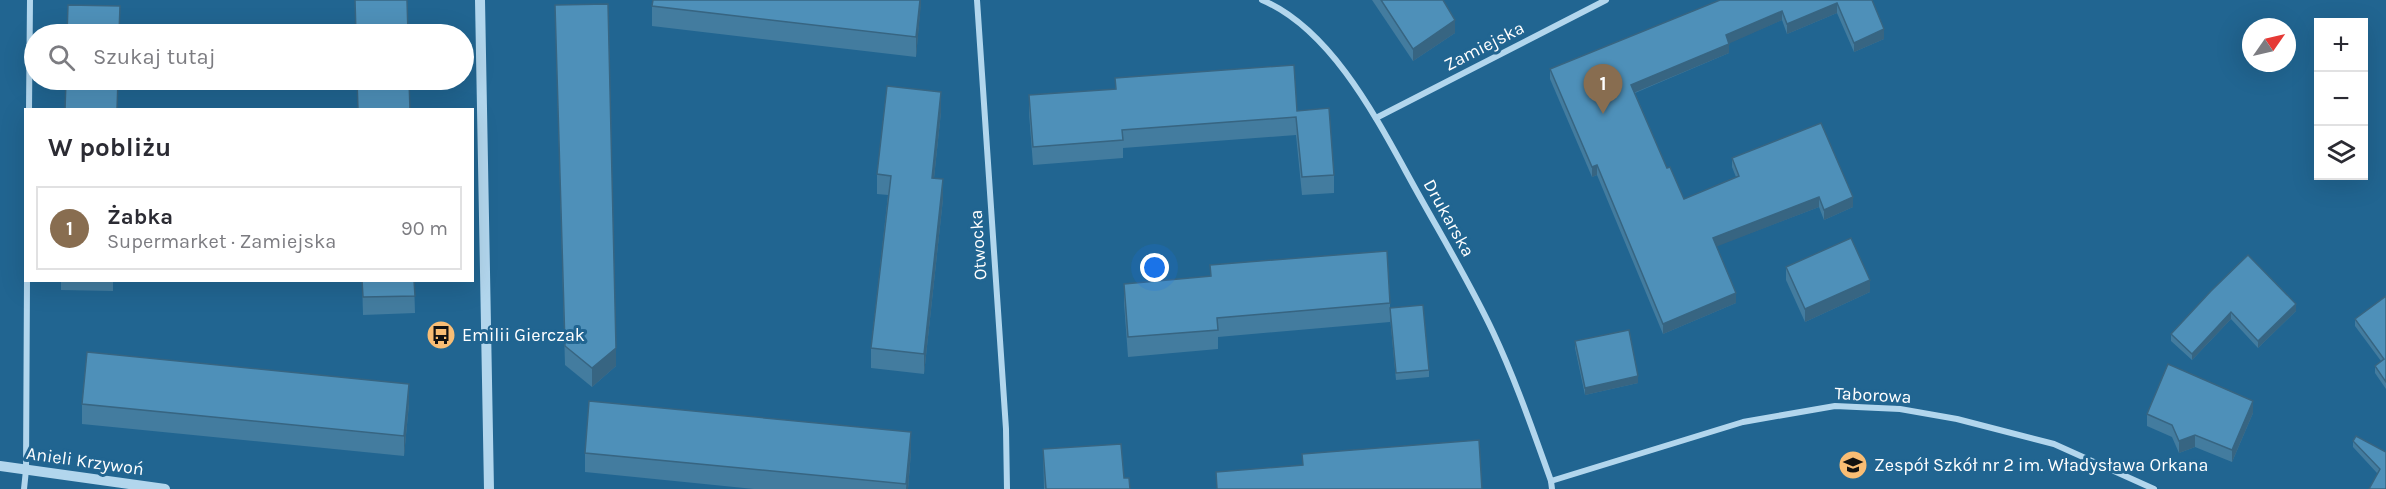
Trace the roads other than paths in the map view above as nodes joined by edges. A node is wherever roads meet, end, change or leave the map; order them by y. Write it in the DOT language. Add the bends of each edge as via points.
graph roads {
  1 [pos="30,0"];
  2 [pos="480,0"];
  3 [pos="976,0"];
  4 [pos="1264,0"];
  5 [pos="1606,0"];
  6 [pos="30,24"];
  7 [pos="29,90"];
  8 [pos="29,108"];
  9 [pos="1376,118"];
  10 [pos="27,282"];
  11 [pos="0,466"];
  12 [pos="26,470"];
  13 [pos="1551,481"];
  14 [pos="24,489"];
  15 [pos="165,489"];
  16 [pos="489,489"];
  17 [pos="1006,489"];
  18 [pos="1552,489"];
  19 [pos="2154,489"];
  1 -- 6 [label="street"];
  2 -- 16 [label="street"];
  3 -- 17 [label="street, Otwocka" via="1005,419"];
  4 -- 9 [label="street, Drukarska" via="1299,22 1327,48"];
  5 -- 9 [label="street, Zamiejska"];
  7 -- 8 [label="street"];
  9 -- 13 [label="street, Drukarska" via="1493,331 1520,391"];
  10 -- 12 [label="street"];
  11 -- 12 [label="street, Anieli Krzywoń"];
  12 -- 14 [label="street"];
  12 -- 15 [label="street, Anieli Krzywoń"];
  13 -- 18 [label="street, Drukarska"];
  13 -- 19 [label="street, Taborowa" via="1743,422 1835,406 1900,409 2054,444"];
}
